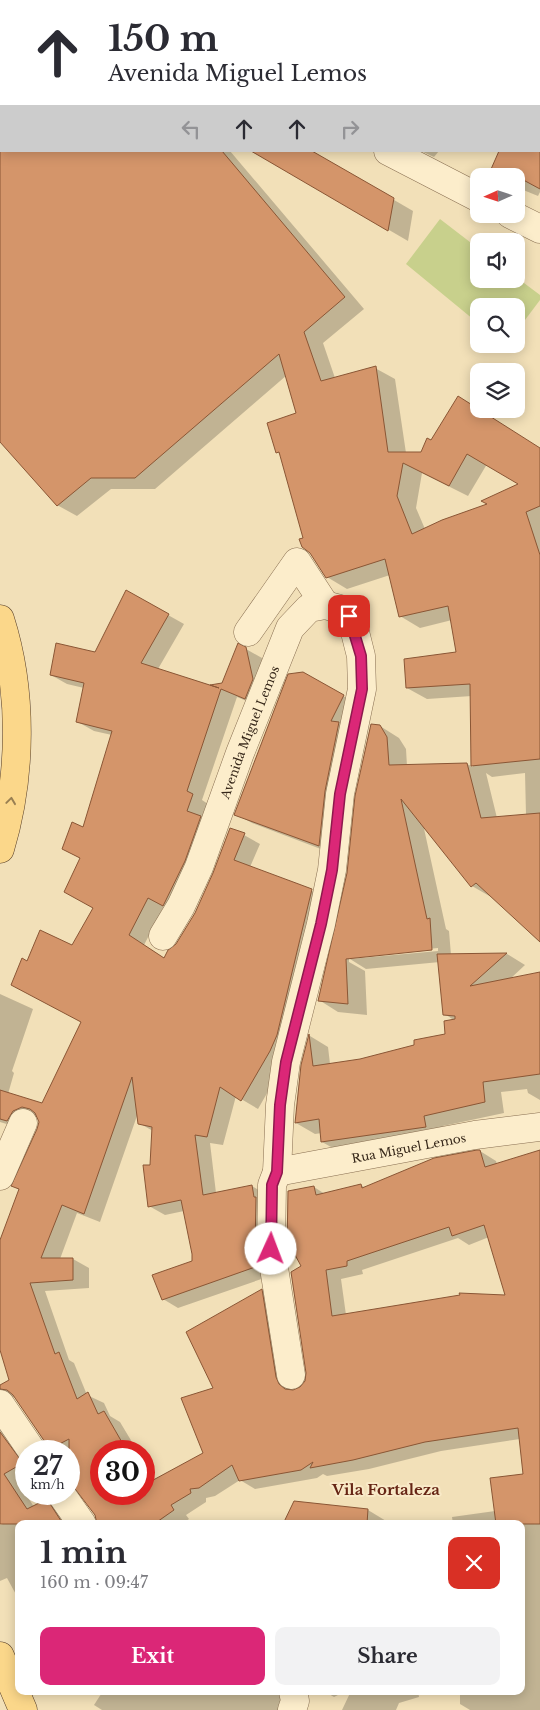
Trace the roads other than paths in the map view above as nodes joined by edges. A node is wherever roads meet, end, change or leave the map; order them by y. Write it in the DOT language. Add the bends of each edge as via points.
graph roads {
  1 [pos="390,152"];
  2 [pos="470,193"];
  3 [pos="525,222"];
  4 [pos="540,229"];
  5 [pos="324,605"];
  6 [pos="0,619"];
  7 [pos="248,632"];
  8 [pos="0,849"];
  9 [pos="163,936"];
  10 [pos="23,1123"];
  11 [pos="540,1127"];
  12 [pos="277,1172"];
  13 [pos="0,1176"];
  14 [pos="291,1375"];
  15 [pos="0,1404"];
  16 [pos="25,1440"];
  17 [pos="69,1505"];
  18 [pos="79,1520"];
  19 [pos="0,1656"];
  20 [pos="15,1690"];
  21 [pos="17,1695"];
  22 [pos="293,1695"];
  23 [pos="24,1710"];
  24 [pos="292,1710"];
  1 -- 2 [label="street"];
  3 -- 4 [label="street"];
  5 -- 7 [label="street" via="297,562"];
  5 -- 9 [label="street, Avenida Miguel Lemos" via="309,608 290,628 198,867"];
  5 -- 12 [label="street" via="340,609 349,616 361,656 362,689 340,794 332,870 321,924 286,1062"];
  8 -- 6 [label="main road, one-way" via="8,822 15,771 16,724 12,676"];
  10 -- 13 [label="street"];
  11 -- 12 [label="street, Rua Miguel Lemos" via="456,1138"];
  12 -- 14 [label="street" via="272,1185 271,1249"];
  15 -- 16 [label="street"];
  17 -- 18 [label="street"];
  19 -- 20 [label="main road"];
  21 -- 23 [label="main road"];
  22 -- 24 [label="street"];
}
